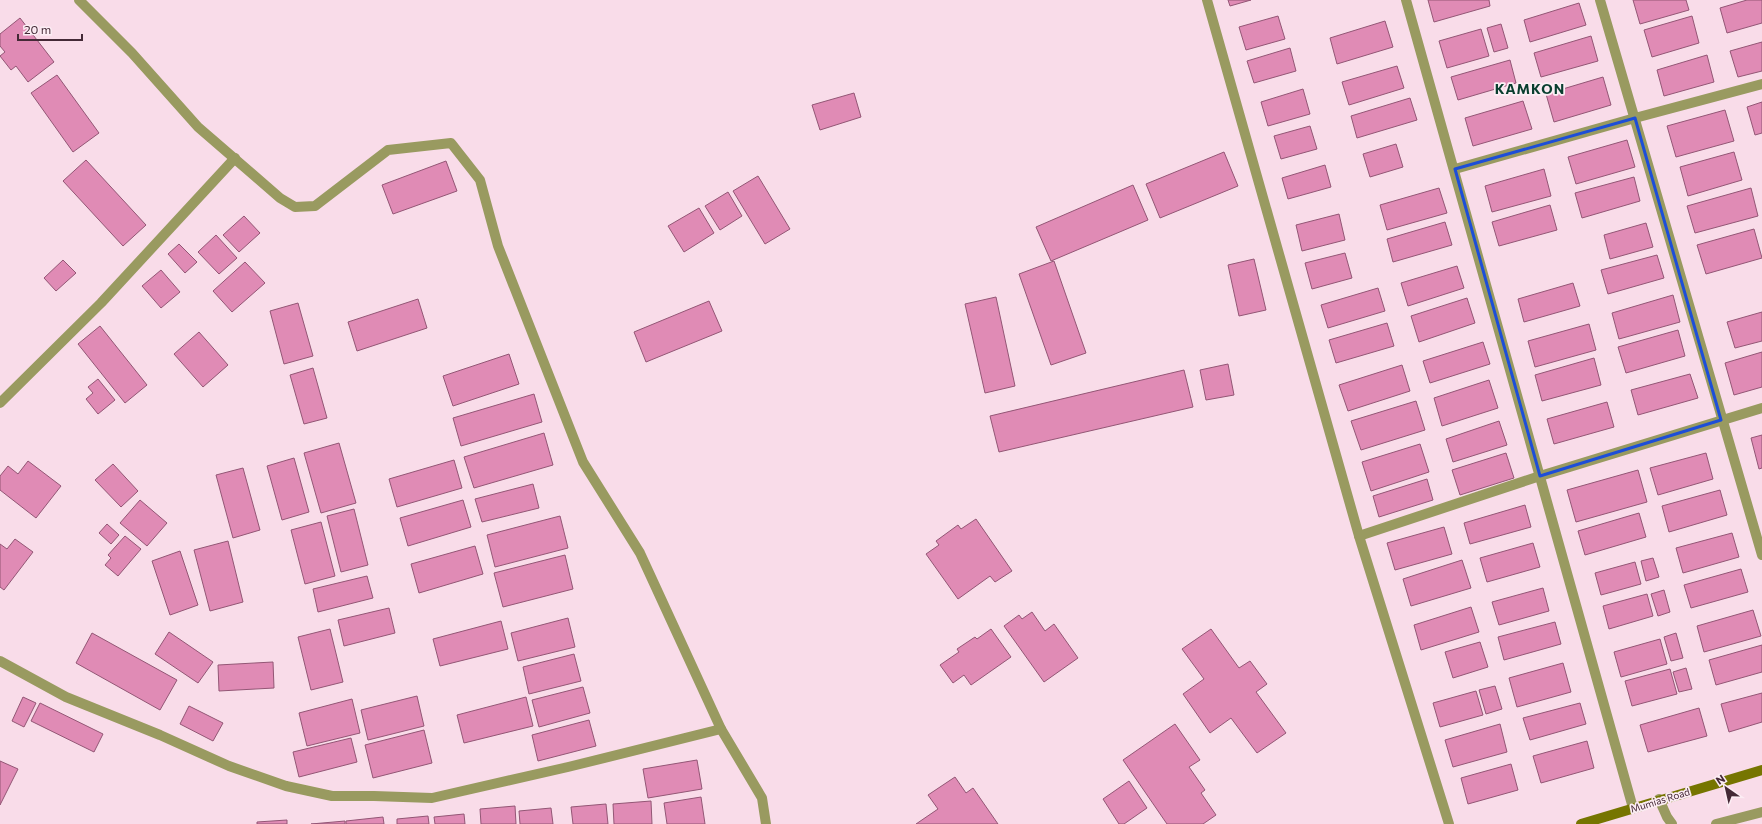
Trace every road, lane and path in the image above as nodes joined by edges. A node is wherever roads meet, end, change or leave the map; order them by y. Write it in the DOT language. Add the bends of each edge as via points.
graph roads {
  1 [pos="79,0"];
  2 [pos="1206,0"];
  3 [pos="1406,0"];
  4 [pos="1600,0"];
  5 [pos="1762,84"];
  6 [pos="1634,118"];
  7 [pos="235,158"];
  8 [pos="1455,169"];
  9 [pos="0,403"];
  10 [pos="1762,408"];
  11 [pos="1721,420"];
  12 [pos="1540,476"];
  13 [pos="1358,536"];
  14 [pos="1762,555"];
  15 [pos="0,661"];
  16 [pos="721,729"];
  17 [pos="1762,770"];
  18 [pos="1659,799"];
  19 [pos="1633,808"];
  20 [pos="1762,812"];
  21 [pos="766,824"];
  22 [pos="1449,824"];
  23 [pos="1581,824"];
  24 [pos="1672,824"];
  25 [pos="1716,824"];
  1 -- 7 [label="street" via="132,53 198,127"];
  2 -- 13 [label="street"];
  3 -- 8 [label="street"];
  4 -- 6 [label="street"];
  5 -- 6 [label="street"];
  6 -- 8 [label="street"];
  6 -- 11 [label="street"];
  7 -- 9 [label="street" via="101,303"];
  7 -- 16 [label="street" via="280,198 295,207 315,206 388,150 451,143 480,180 498,246 583,462 640,553"];
  8 -- 12 [label="street"];
  10 -- 11 [label="street"];
  11 -- 12 [label="street"];
  11 -- 14 [label="street"];
  12 -- 13 [label="street"];
  12 -- 19 [label="street"];
  13 -- 22 [label="street"];
  15 -- 16 [label="street" via="66,697 229,766 286,786 332,796 432,798"];
  16 -- 21 [label="street" via="762,798"];
  17 -- 18 [label="street, Mumias Road"];
  18 -- 19 [label="street, Mumias Road"];
  18 -- 24 [label="street"];
  19 -- 23 [label="street, Mumias Road"];
  20 -- 25 [label="street"];
}
